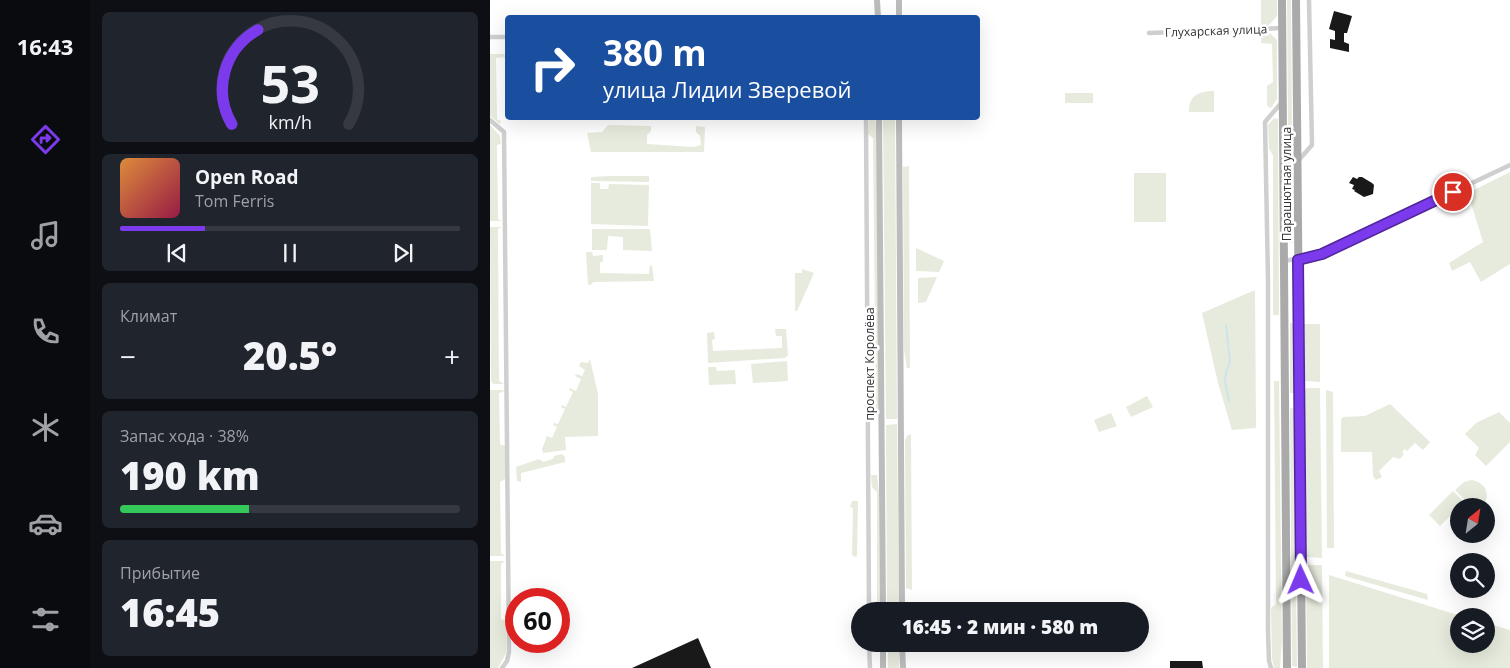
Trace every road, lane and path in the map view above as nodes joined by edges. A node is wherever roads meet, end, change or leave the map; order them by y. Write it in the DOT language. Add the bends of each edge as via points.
graph roads {
  1 [pos="878,0"];
  2 [pos="898,0"];
  3 [pos="1282,0"];
  4 [pos="1296,0"];
  5 [pos="1309,0"];
  6 [pos="878,15"];
  7 [pos="899,15"];
  8 [pos="1283,28"];
  9 [pos="1150,33"];
  10 [pos="490,37"];
  11 [pos="505,37"];
  12 [pos="1283,101"];
  13 [pos="490,120"];
  14 [pos="866,120"];
  15 [pos="879,120"];
  16 [pos="899,120"];
  17 [pos="1298,161"];
  18 [pos="1510,164"];
  19 [pos="1298,260"];
  20 [pos="1284,261"];
  21 [pos="1300,404"];
  22 [pos="1285,405"];
  23 [pos="869,602"];
  24 [pos="883,602"];
  25 [pos="902,602"];
  26 [pos="869,652"];
  27 [pos="883,652"];
  28 [pos="902,652"];
  29 [pos="502,668"];
  30 [pos="870,668"];
  31 [pos="883,668"];
  32 [pos="903,668"];
  33 [pos="1271,668"];
  34 [pos="1287,668"];
  35 [pos="1302,668"];
  1 -- 6 [label="street"];
  2 -- 7 [label="street"];
  3 -- 8 [label="main road, Парашютная улица"];
  4 -- 17 [label="main road, Парашютная улица"];
  5 -- 17 [label="street" via="1312,145"];
  8 -- 9 [label="street, Глухарская улица"];
  8 -- 12 [label="main road, Парашютная улица"];
  10 -- 11 [label="street"];
  12 -- 20 [label="main road, Парашютная улица"];
  12 -- 33 [label="street" via="1265,122 1268,632"];
  13 -- 29 [label="street" via="504,132 509,652"];
  14 -- 23 [label="street"];
  15 -- 24 [label="street, проспект Королёва"];
  16 -- 25 [label="street"];
  17 -- 19 [label="main road, Парашютная улица"];
  18 -- 19 [label="street" via="1322,254"];
  19 -- 20 [label="street"];
  19 -- 21 [label="main road, Парашютная улица"];
  20 -- 22 [label="main road, Парашютная улица"];
  21 -- 22 [label="main road" via="1290,399"];
  21 -- 35 [label="main road, Парашютная улица"];
  22 -- 34 [label="main road, Парашютная улица"];
  26 -- 30 [label="street"];
  27 -- 31 [label="street"];
  28 -- 32 [label="street"];
}
